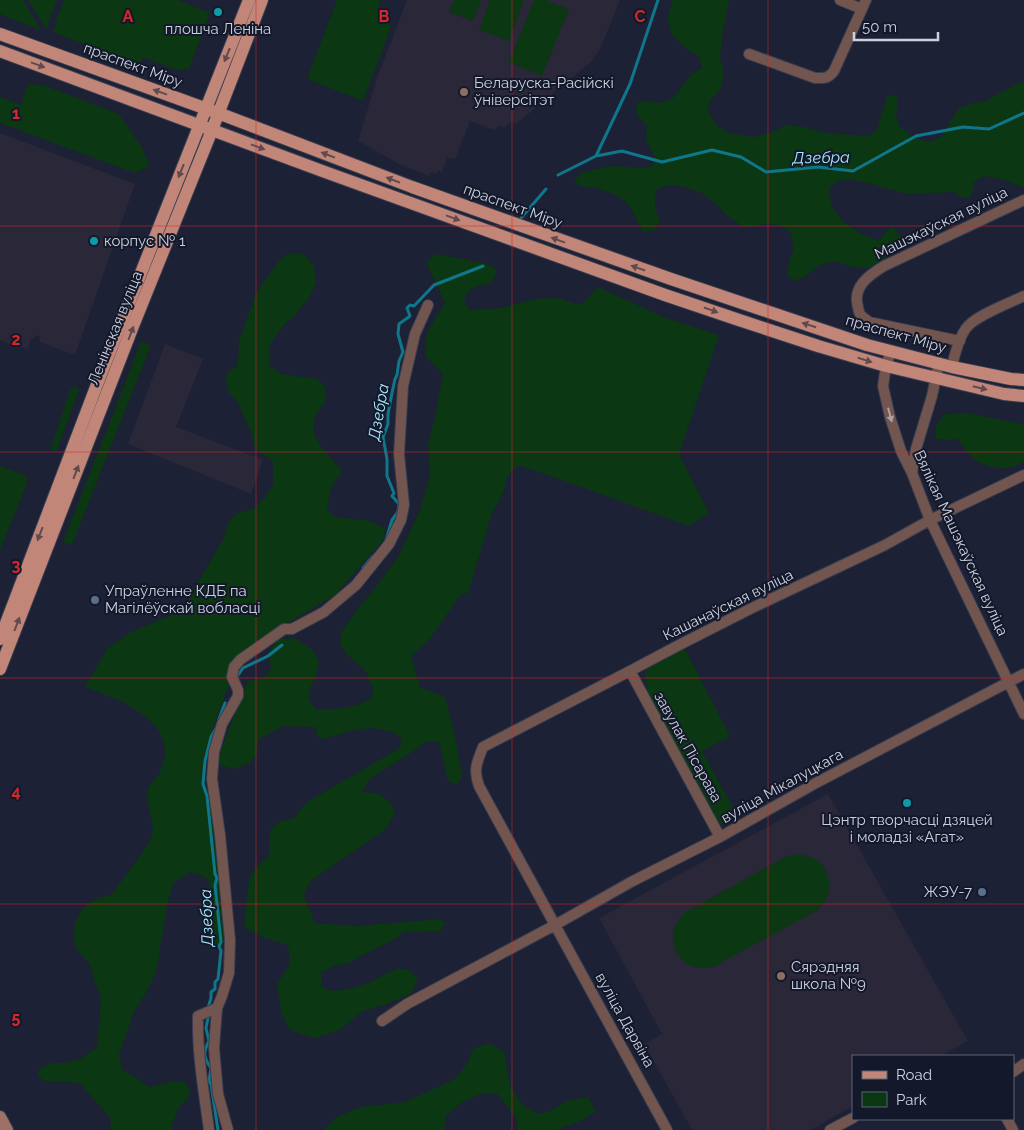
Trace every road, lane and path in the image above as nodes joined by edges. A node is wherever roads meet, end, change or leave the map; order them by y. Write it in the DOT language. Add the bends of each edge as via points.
graph roads {
  1 [pos="249,0"];
  2 [pos="262,0"];
  3 [pos="840,0"];
  4 [pos="864,5"];
  5 [pos="0,34"];
  6 [pos="0,50"];
  7 [pos="749,54"];
  8 [pos="206,109"];
  9 [pos="218,113"];
  10 [pos="199,125"];
  11 [pos="212,130"];
  12 [pos="1024,200"];
  13 [pos="1024,296"];
  14 [pos="428,305"];
  15 [pos="960,341"];
  16 [pos="891,351"];
  17 [pos="945,365"];
  18 [pos="886,366"];
  19 [pos="937,379"];
  20 [pos="1024,380"];
  21 [pos="1024,396"];
  22 [pos="916,449"];
  23 [pos="902,451"];
  24 [pos="912,473"];
  25 [pos="1024,476"];
  26 [pos="930,520"];
  27 [pos="0,639"];
  28 [pos="0,669"];
  29 [pos="630,671"];
  30 [pos="1024,674"];
  31 [pos="1009,682"];
  32 [pos="1024,714"];
  33 [pos="479,786"];
  34 [pos="720,837"];
  35 [pos="555,925"];
  36 [pos="217,1008"];
  37 [pos="382,1021"];
  38 [pos="0,1118"];
  39 [pos="852,1119"];
  40 [pos="7,1130"];
  41 [pos="209,1130"];
  42 [pos="228,1130"];
  43 [pos="668,1130"];
  44 [pos="830,1130"];
  1 -- 8 [label="main road, Ленінская вуліца, one-way"];
  2 -- 9 [label="main road, Ленінская вуліца"];
  3 -- 4 [label="street"];
  4 -- 7 [label="street" via="834,71 826,78 815,78"];
  8 -- 5 [label="main road, праспект Міру, one-way"];
  6 -- 10 [label="main road, one-way"];
  8 -- 9 [label="main road, праспект Міру"];
  8 -- 10 [label="main road, Ленінская вуліца"];
  9 -- 11 [label="main road, Ленінская вуліца"];
  16 -- 9 [label="main road, праспект Міру, one-way" via="604,256"];
  10 -- 11 [label="main road"];
  10 -- 27 [label="main road, Ленінская вуліца, one-way"];
  11 -- 18 [label="main road, one-way" via="664,294"];
  28 -- 11 [label="main road, Ленінская вуліца, one-way"];
  12 -- 15 [label="street, Машэкаўская вуліца" via="884,266 863,282 857,293 860,314 870,322"];
  13 -- 15 [label="street" via="975,319 966,327"];
  14 -- 36 [label="street" via="416,334 403,386 399,454 404,505 401,520 389,544 356,585 324,612 292,629 284,629 234,667 232,677 238,696 219,733 212,779 230,940 229,973"];
  15 -- 17 [label="street"];
  16 -- 17 [label="main road, праспект Міру"];
  16 -- 18 [label="street, Вялікая Машэкаўская вуліца"];
  17 -- 19 [label="street"];
  17 -- 20 [label="main road, праспект Міру"];
  18 -- 19 [label="main road"];
  18 -- 23 [label="street, Вялікая Машэкаўская вуліца, one-way" via="883,386"];
  19 -- 21 [label="main road, one-way"];
  19 -- 22 [label="street"];
  22 -- 23 [label="street"];
  22 -- 24 [label="street"];
  23 -- 24 [label="street, Вялікая Машэкаўская вуліца"];
  24 -- 26 [label="street, Вялікая Машэкаўская вуліца"];
  25 -- 26 [label="street, Кашанаўская вуліца"];
  26 -- 29 [label="street, Кашанаўская вуліца"];
  26 -- 31 [label="street, Вялікая Машэкаўская вуліца"];
  29 -- 33 [label="street, Кашанаўская вуліца" via="483,747 475,775"];
  29 -- 34 [label="street, завулак Пісарава"];
  30 -- 31 [label="street, вуліца Мікалуцкага"];
  31 -- 32 [label="street, Вялікая Машэкаўская вуліца"];
  31 -- 34 [label="street, вуліца Мікалуцкага"];
  33 -- 35 [label="street, вуліца Дарвіна"];
  34 -- 35 [label="street, вуліца Мікалуцкага"];
  35 -- 37 [label="street" via="407,1004"];
  35 -- 43 [label="street, вуліца Дарвіна"];
  36 -- 41 [label="street" via="198,1016"];
  36 -- 42 [label="street" via="214,1048 218,1094"];
  38 -- 40 [label="main road"];
  39 -- 44 [label="street"];
}
